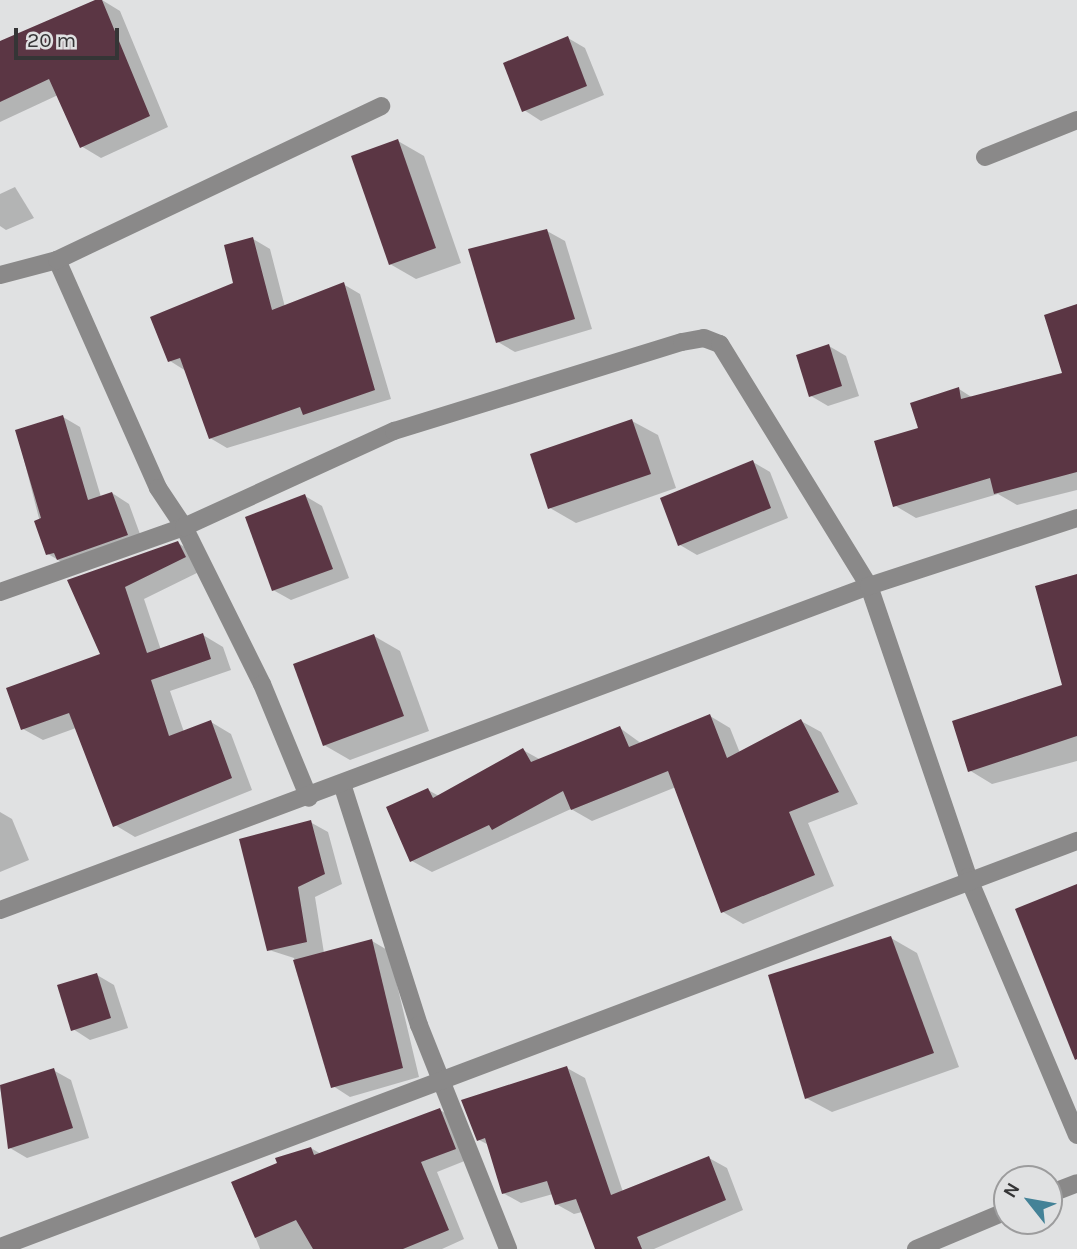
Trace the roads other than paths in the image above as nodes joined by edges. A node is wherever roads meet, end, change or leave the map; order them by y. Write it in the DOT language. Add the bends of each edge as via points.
graph roads {
  1 [pos="381,106"];
  2 [pos="1077,120"];
  3 [pos="985,157"];
  4 [pos="57,260"];
  5 [pos="0,275"];
  6 [pos="1077,518"];
  7 [pos="184,527"];
  8 [pos="869,586"];
  9 [pos="0,592"];
  10 [pos="343,787"];
  11 [pos="309,798"];
  12 [pos="1077,841"];
  13 [pos="968,877"];
  14 [pos="0,910"];
  15 [pos="442,1079"];
  16 [pos="1077,1135"];
  17 [pos="993,1218"];
  18 [pos="0,1247"];
  19 [pos="508,1249"];
  20 [pos="916,1249"];
  1 -- 4 [label="street"];
  2 -- 3 [label="street"];
  4 -- 5 [label="street"];
  4 -- 7 [label="street" via="158,488"];
  6 -- 8 [label="street"];
  7 -- 8 [label="street" via="394,431 704,338 720,344"];
  7 -- 9 [label="street"];
  7 -- 11 [label="street" via="262,684"];
  8 -- 10 [label="street"];
  8 -- 13 [label="street"];
  10 -- 11 [label="street"];
  10 -- 15 [label="street"];
  11 -- 14 [label="street"];
  12 -- 13 [label="street"];
  13 -- 15 [label="street"];
  13 -- 16 [label="street"];
  15 -- 18 [label="street"];
  15 -- 19 [label="street"];
  17 -- 20 [label="street"];
}
